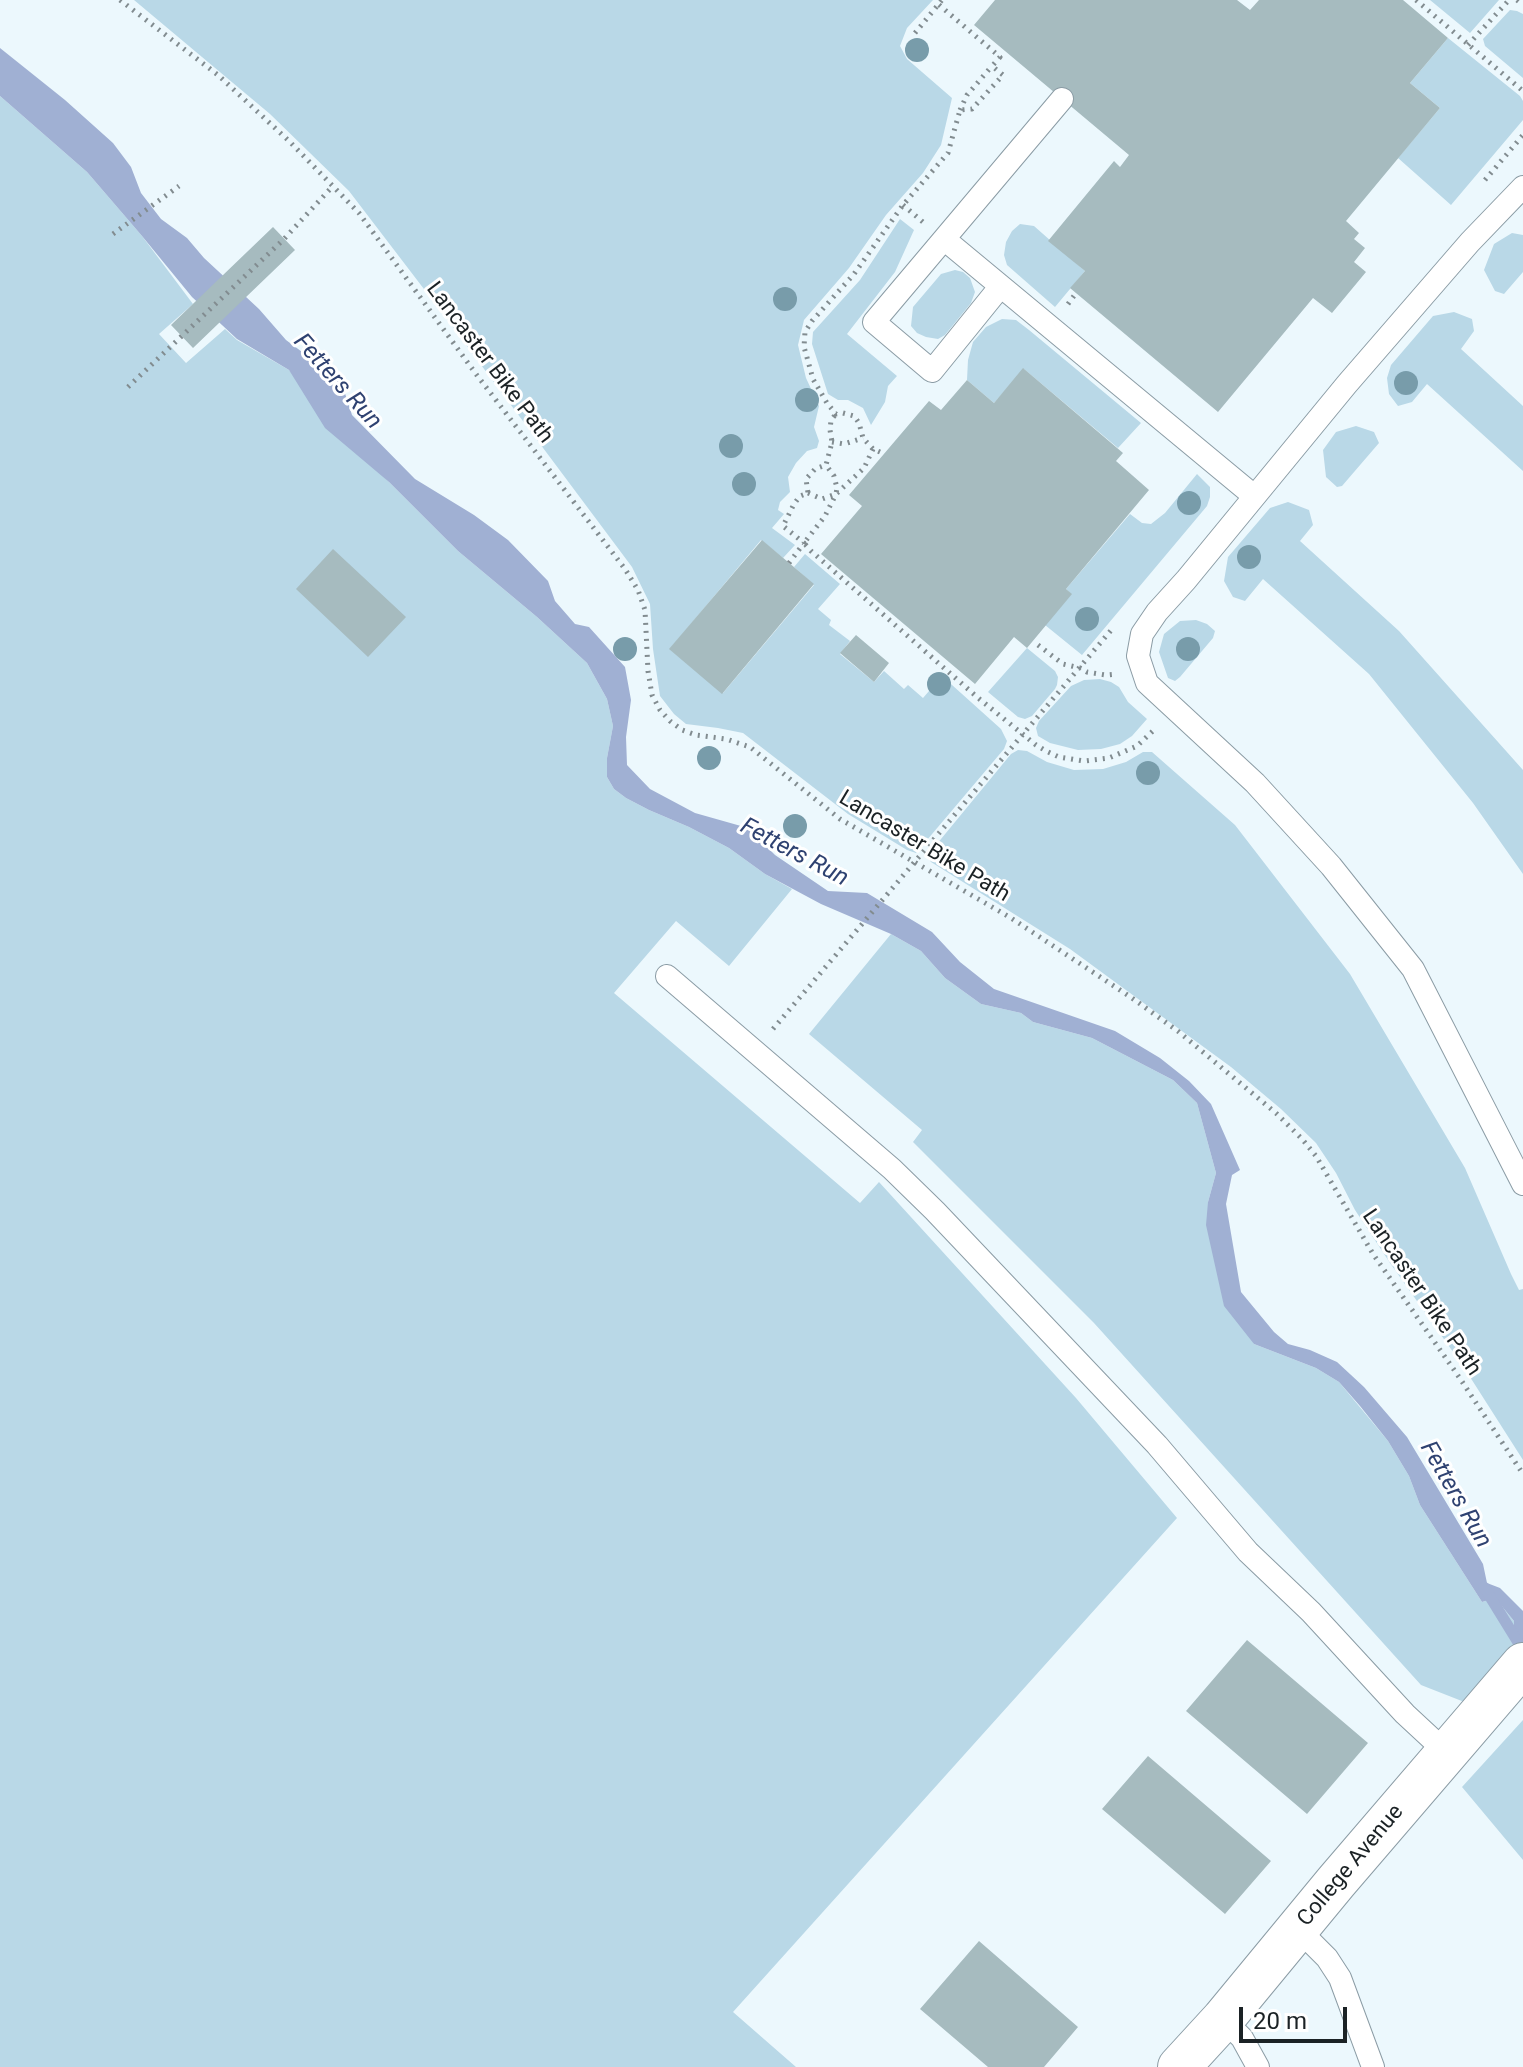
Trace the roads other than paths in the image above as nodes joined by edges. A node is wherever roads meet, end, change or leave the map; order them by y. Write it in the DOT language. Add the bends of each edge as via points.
graph roads {
  1 [pos="1062,99"];
  2 [pos="1523,187"];
  3 [pos="944,239"];
  4 [pos="1000,287"];
  5 [pos="1254,496"];
  6 [pos="667,976"];
  7 [pos="1523,1184"];
  8 [pos="1523,1664"];
  9 [pos="1447,1753"];
  10 [pos="1298,1929"];
  11 [pos="1223,2019"];
  12 [pos="1179,2067"];
  13 [pos="1258,2067"];
  14 [pos="1373,2067"];
  1 -- 3 [label="lane"];
  2 -- 5 [label="lane"];
  3 -- 4 [label="lane"];
  3 -- 4 [label="lane" via="874,322 932,371"];
  4 -- 5 [label="lane"];
  5 -- 7 [label="lane" via="1142,634 1142,673 1331,866 1413,969"];
  6 -- 9 [label="lane" via="935,1211 1157,1445 1248,1552"];
  8 -- 9 [label="street, College Avenue"];
  9 -- 10 [label="street, College Avenue"];
  10 -- 11 [label="street, College Avenue"];
  10 -- 14 [label="lane" via="1340,1978"];
  11 -- 12 [label="street, College Avenue"];
  11 -- 13 [label="lane" via="1242,2038"];
}
